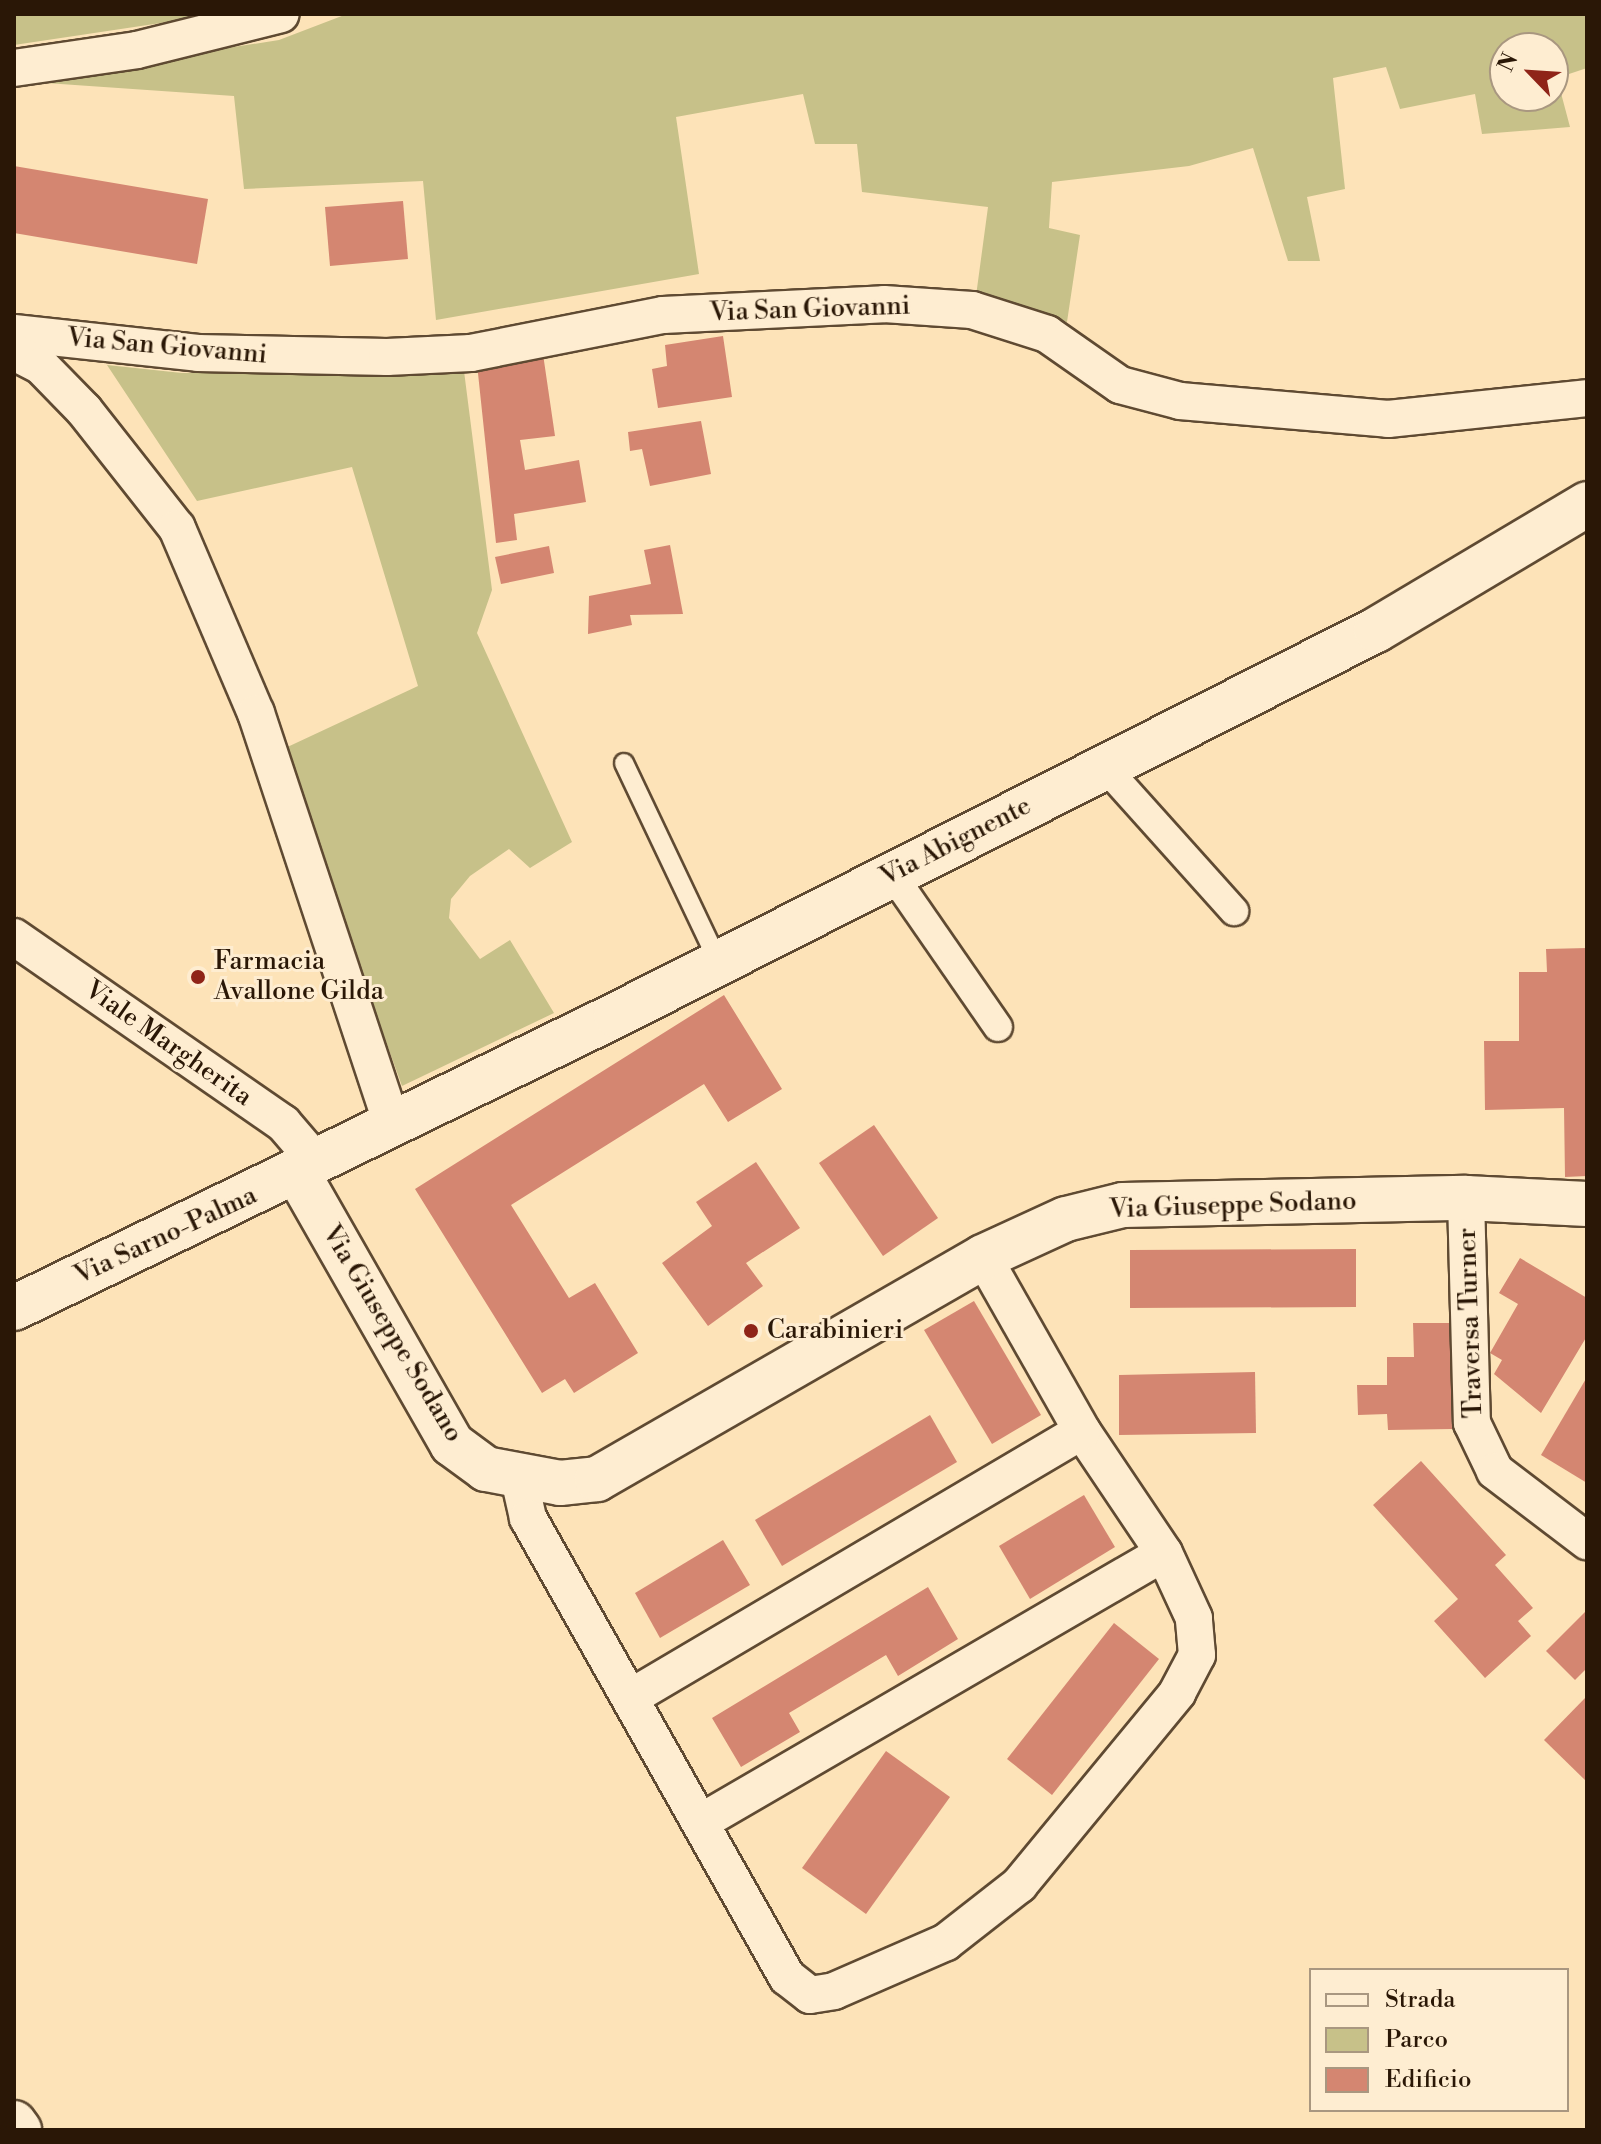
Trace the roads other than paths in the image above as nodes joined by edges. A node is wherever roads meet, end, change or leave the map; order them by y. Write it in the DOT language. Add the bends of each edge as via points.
graph roads {
  1 [pos="281,14"];
  2 [pos="14,68"];
  3 [pos="14,333"];
  4 [pos="14,352"];
  5 [pos="1587,398"];
  6 [pos="1587,504"];
  7 [pos="624,763"];
  8 [pos="1104,766"];
  9 [pos="892,874"];
  10 [pos="1234,911"];
  11 [pos="14,937"];
  12 [pos="719,963"];
  13 [pos="998,1027"];
  14 [pos="391,1121"];
  15 [pos="306,1166"];
  16 [pos="1466,1198"];
  17 [pos="1587,1204"];
  18 [pos="983,1257"];
  19 [pos="14,1308"];
  20 [pos="1082,1431"];
  21 [pos="519,1478"];
  22 [pos="1587,1541"];
  23 [pos="1164,1553"];
  24 [pos="633,1696"];
  25 [pos="701,1822"];
  26 [pos="14,2123"];
  27 [pos="19,2130"];
  1 -- 2 [label="street" via="137,50"];
  3 -- 5 [label="street, Via San Giovanni" via="211,354 387,357 471,353 663,315 884,304 972,310 1047,334 1120,385 1180,401 1388,419"];
  4 -- 14 [label="street" via="41,366 84,410 177,528 256,713"];
  6 -- 8 [label="street, Via Abignente" via="1376,630"];
  7 -- 12 [label="lane"];
  8 -- 9 [label="street, Via Abignente"];
  8 -- 10 [label="street"];
  9 -- 12 [label="street, Via Abignente"];
  9 -- 13 [label="street"];
  11 -- 15 [label="street, Viale Margherita" via="283,1123"];
  12 -- 14 [label="street, Via Abignente"];
  14 -- 15 [label="street, Via Abignente"];
  15 -- 19 [label="street, Via Sarno-Palma"];
  15 -- 21 [label="street, Via Giuseppe Sodano" via="452,1444 486,1469"];
  16 -- 17 [label="street, Via Giuseppe Sodano"];
  16 -- 18 [label="street, Via Giuseppe Sodano" via="1123,1205 1066,1219"];
  16 -- 22 [label="street, Traversa Turner" via="1472,1423 1495,1471"];
  18 -- 20 [label="street"];
  18 -- 21 [label="street, Via Giuseppe Sodano" via="597,1479"];
  20 -- 23 [label="street"];
  20 -- 24 [label="street"];
  21 -- 24 [label="street" via="528,1518"];
  23 -- 25 [label="street"];
  23 -- 25 [label="street" via="1194,1618 1197,1655 1177,1693 1019,1885 946,1942 810,1995 787,1977"];
  24 -- 25 [label="street"];
  26 -- 27 [label="street"];
}
